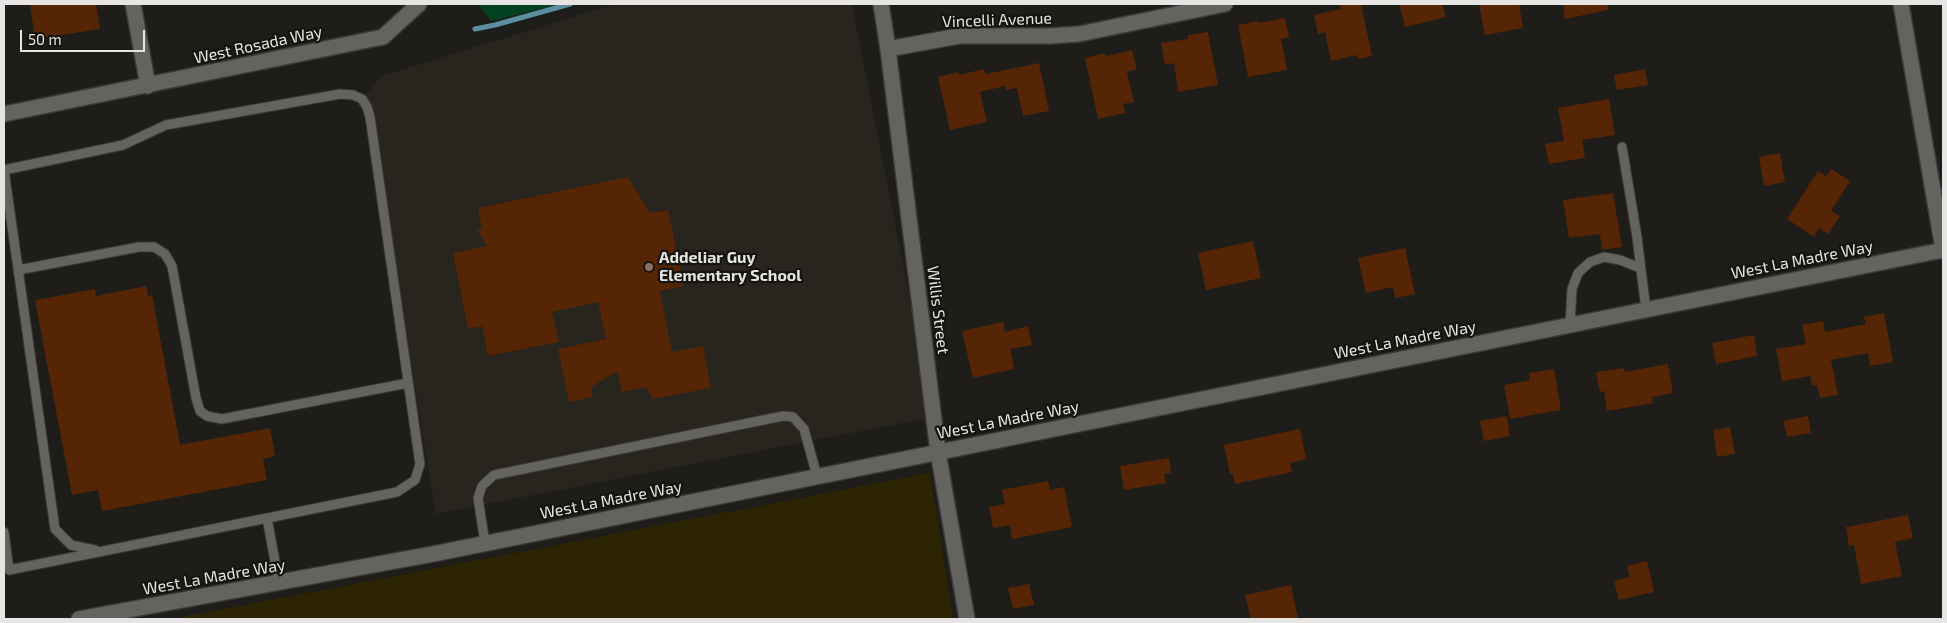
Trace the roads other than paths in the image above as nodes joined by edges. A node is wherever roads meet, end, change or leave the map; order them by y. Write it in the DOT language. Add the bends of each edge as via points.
graph roads {
  1 [pos="133,4"];
  2 [pos="419,4"];
  3 [pos="881,4"];
  4 [pos="1225,4"];
  5 [pos="1901,4"];
  6 [pos="888,49"];
  7 [pos="148,86"];
  8 [pos="4,114"];
  9 [pos="1622,147"];
  10 [pos="4,170"];
  11 [pos="1943,249"];
  12 [pos="1640,268"];
  13 [pos="18,270"];
  14 [pos="1646,310"];
  15 [pos="1570,325"];
  16 [pos="408,383"];
  17 [pos="938,452"];
  18 [pos="817,476"];
  19 [pos="266,518"];
  20 [pos="4,532"];
  21 [pos="486,543"];
  22 [pos="100,551"];
  23 [pos="278,583"];
  24 [pos="79,619"];
  25 [pos="967,619"];
  1 -- 7 [label="street"];
  2 -- 7 [label="street, West Rosada Way" via="383,37"];
  3 -- 6 [label="street, Willis Street"];
  4 -- 6 [label="street, Vincelli Avenue" via="1078,34 959,36"];
  5 -- 11 [label="street"];
  6 -- 17 [label="street, Willis Street"];
  7 -- 8 [label="street, West Rosada Way"];
  9 -- 12 [label="lane"];
  10 -- 13 [label="lane"];
  10 -- 16 [label="lane" via="124,146 166,125 340,94 362,99 370,117"];
  11 -- 14 [label="street, West La Madre Way"];
  12 -- 14 [label="lane"];
  12 -- 15 [label="lane" via="1604,257 1590,262 1578,273 1572,289"];
  13 -- 16 [label="lane" via="139,247 154,248 165,254 172,266 196,398 200,411 207,416 222,419"];
  13 -- 22 [label="lane" via="55,529 71,545"];
  14 -- 15 [label="street, West La Madre Way"];
  15 -- 17 [label="street, West La Madre Way"];
  16 -- 19 [label="lane" via="420,464 415,480 397,492"];
  17 -- 18 [label="street, West La Madre Way"];
  17 -- 25 [label="street, Willis Street"];
  18 -- 21 [label="street, West La Madre Way"];
  18 -- 21 [label="lane" via="804,428 793,418 783,416 494,475 482,486 478,498"];
  19 -- 22 [label="lane"];
  19 -- 23 [label="lane"];
  20 -- 22 [label="lane" via="9,570"];
  21 -- 23 [label="street, West La Madre Way"];
  23 -- 24 [label="street, West La Madre Way"];
}
